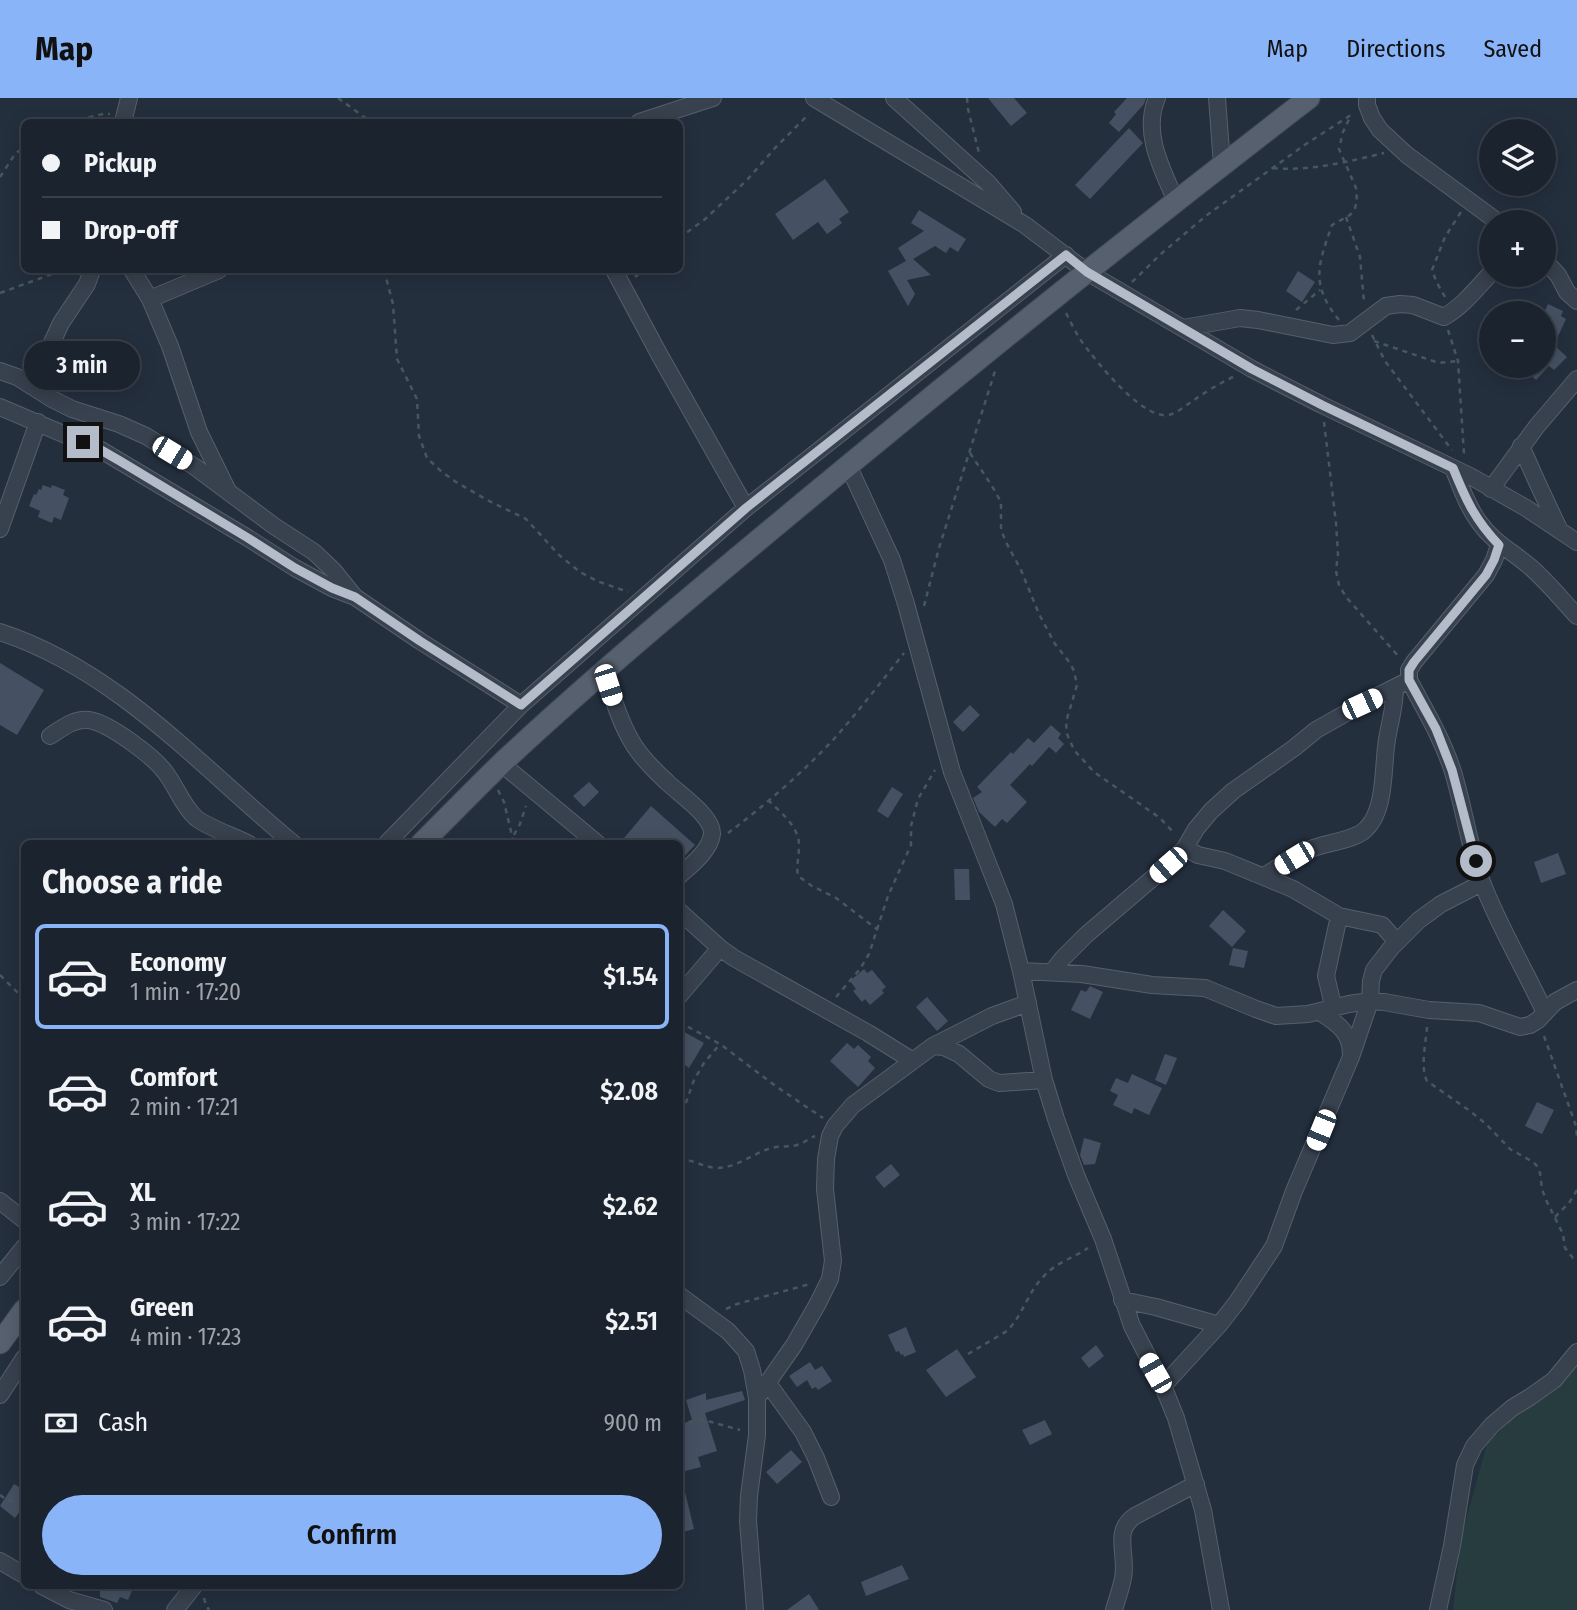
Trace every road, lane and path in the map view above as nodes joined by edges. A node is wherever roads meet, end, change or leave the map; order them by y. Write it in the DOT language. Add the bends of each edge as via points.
graph roads {
  1 [pos="129,98"];
  2 [pos="713,98"];
  3 [pos="894,98"];
  4 [pos="967,98"];
  5 [pos="1157,98"];
  6 [pos="1217,98"];
  7 [pos="1309,98"];
  8 [pos="339,99"];
  9 [pos="817,100"];
  10 [pos="1367,102"];
  11 [pos="1351,115"];
  12 [pos="124,118"];
  13 [pos="82,119"];
  14 [pos="367,119"];
  15 [pos="648,119"];
  16 [pos="21,149"];
  17 [pos="1400,149"];
  18 [pos="1345,161"];
  19 [pos="1222,165"];
  20 [pos="1273,168"];
  21 [pos="0,177"];
  22 [pos="988,183"];
  23 [pos="1468,200"];
  24 [pos="1176,201"];
  25 [pos="1482,210"];
  26 [pos="1346,217"];
  27 [pos="1025,225"];
  28 [pos="683,235"];
  29 [pos="1066,255"];
  30 [pos="1087,272"];
  31 [pos="56,273"];
  32 [pos="91,273"];
  33 [pos="134,273"];
  34 [pos="212,273"];
  35 [pos="385,273"];
  36 [pos="616,273"];
  37 [pos="1556,273"];
  38 [pos="1479,286"];
  39 [pos="1320,290"];
  40 [pos="1122,292"];
  41 [pos="0,293"];
  42 [pos="1056,295"];
  43 [pos="150,299"];
  44 [pos="1577,301"];
  45 [pos="1449,314"];
  46 [pos="1367,320"];
  47 [pos="1276,324"];
  48 [pos="1183,328"];
  49 [pos="1350,333"];
  50 [pos="1374,341"];
  51 [pos="1458,361"];
  52 [pos="996,369"];
  53 [pos="1252,369"];
  54 [pos="0,371"];
  55 [pos="1577,379"];
  56 [pos="32,386"];
  57 [pos="1322,405"];
  58 [pos="0,407"];
  59 [pos="38,422"];
  60 [pos="1521,446"];
  61 [pos="970,453"];
  62 [pos="848,466"];
  63 [pos="1462,471"];
  64 [pos="1491,489"];
  65 [pos="228,491"];
  66 [pos="746,508"];
  67 [pos="0,529"];
  68 [pos="1560,531"];
  69 [pos="1577,542"];
  70 [pos="1499,545"];
  71 [pos="355,597"];
  72 [pos="643,597"];
  73 [pos="923,612"];
  74 [pos="1577,616"];
  75 [pos="0,632"];
  76 [pos="915,640"];
  77 [pos="604,671"];
  78 [pos="1404,679"];
  79 [pos="521,705"];
  80 [pos="50,736"];
  81 [pos="947,753"];
  82 [pos="496,769"];
  83 [pos="532,790"];
  84 [pos="768,800"];
  85 [pos="513,837"];
  86 [pos="241,840"];
  87 [pos="289,840"];
  88 [pos="390,840"];
  89 [pos="425,840"];
  90 [pos="593,840"];
  91 [pos="1185,848"];
  92 [pos="705,850"];
  93 [pos="683,872"];
  94 [pos="1264,876"];
  95 [pos="1482,883"];
  96 [pos="683,915"];
  97 [pos="1339,916"];
  98 [pos="878,930"];
  99 [pos="1397,942"];
  100 [pos="720,948"];
  101 [pos="1021,971"];
  102 [pos="1052,972"];
  103 [pos="0,975"];
  104 [pos="1577,990"];
  105 [pos="683,991"];
  106 [pos="21,997"];
  107 [pos="1370,1002"];
  108 [pos="1028,1003"];
  109 [pos="825,1010"];
  110 [pos="1429,1010"];
  111 [pos="1327,1011"];
  112 [pos="1541,1016"];
  113 [pos="683,1024"];
  114 [pos="720,1044"];
  115 [pos="933,1046"];
  116 [pos="1351,1058"];
  117 [pos="913,1061"];
  118 [pos="1044,1080"];
  119 [pos="683,1111"];
  120 [pos="833,1125"];
  121 [pos="1577,1138"];
  122 [pos="683,1159"];
  123 [pos="1577,1190"];
  124 [pos="0,1201"];
  125 [pos="1555,1217"];
  126 [pos="21,1218"];
  127 [pos="1103,1239"];
  128 [pos="21,1251"];
  129 [pos="1577,1259"];
  130 [pos="0,1277"];
  131 [pos="830,1279"];
  132 [pos="683,1298"];
  133 [pos="1122,1300"];
  134 [pos="21,1314"];
  135 [pos="711,1317"];
  136 [pos="1219,1325"];
  137 [pos="0,1343"];
  138 [pos="1577,1352"];
  139 [pos="968,1354"];
  140 [pos="21,1363"];
  141 [pos="767,1382"];
  142 [pos="1163,1386"];
  143 [pos="0,1395"];
  144 [pos="757,1398"];
  145 [pos="683,1423"];
  146 [pos="757,1435"];
  147 [pos="1196,1485"];
  148 [pos="0,1495"];
  149 [pos="831,1497"];
  150 [pos="21,1505"];
  151 [pos="0,1561"];
  152 [pos="21,1573"];
  153 [pos="48,1589"];
  154 [pos="192,1589"];
  155 [pos="758,1609"];
  156 [pos="104,1610"];
  157 [pos="175,1610"];
  158 [pos="1114,1610"];
  159 [pos="1221,1610"];
  160 [pos="1438,1610"];
  1 -- 12 [label="street"];
  2 -- 15 [label="street"];
  3 -- 22 [label="street"];
  4 -- 22 [label="path"];
  5 -- 24 [label="street" via="1150,122 1152,137"];
  6 -- 19 [label="street"];
  7 -- 19 [label="main road"];
  8 -- 14 [label="path"];
  9 -- 27 [label="street"];
  9 -- 28 [label="path" via="747,180"];
  10 -- 11 [label="path"];
  10 -- 17 [label="street" via="1380,131"];
  11 -- 18 [label="path" via="1339,149"];
  11 -- 20 [label="path"];
  12 -- 13 [label="path" via="103,114"];
  16 -- 21 [label="path"];
  17 -- 18 [label="path"];
  17 -- 23 [label="street"];
  18 -- 20 [label="path" via="1289,170"];
  18 -- 26 [label="path" via="1357,201"];
  19 -- 24 [label="main road"];
  20 -- 40 [label="path" via="1207,215"];
  22 -- 27 [label="street"];
  23 -- 25 [label="street"];
  23 -- 45 [label="path" via="1432,270"];
  24 -- 30 [label="main road"];
  26 -- 39 [label="path" via="1332,225 1318,272"];
  26 -- 46 [label="path" via="1360,257"];
  27 -- 29 [label="street"];
  29 -- 30 [label="street"];
  29 -- 66 [label="street"];
  30 -- 40 [label="street"];
  30 -- 42 [label="main road"];
  31 -- 41 [label="path"];
  32 -- 56 [label="street"];
  33 -- 43 [label="street"];
  34 -- 43 [label="street"];
  35 -- 72 [label="path" via="393,304 397,359 416,399 419,436 427,458 456,482 526,519 580,572"];
  36 -- 66 [label="street"];
  37 -- 44 [label="street"];
  38 -- 45 [label="street"];
  39 -- 47 [label="path"];
  39 -- 49 [label="path"];
  40 -- 48 [label="street"];
  42 -- 53 [label="path" via="1080,340 1100,365 1135,399 1162,416"];
  42 -- 62 [label="main road"];
  43 -- 65 [label="street" via="199,432"];
  45 -- 46 [label="street" via="1400,304 1386,306"];
  45 -- 51 [label="path"];
  46 -- 49 [label="street"];
  46 -- 50 [label="path"];
  47 -- 48 [label="street" via="1240,318"];
  47 -- 49 [label="street" via="1334,335"];
  48 -- 53 [label="street"];
  50 -- 51 [label="path" via="1438,363"];
  50 -- 63 [label="path"];
  51 -- 63 [label="path"];
  52 -- 61 [label="path"];
  53 -- 57 [label="street"];
  54 -- 56 [label="street"];
  55 -- 60 [label="street"];
  56 -- 65 [label="street" via="72,409 146,436"];
  57 -- 63 [label="street"];
  57 -- 78 [label="path" via="1339,585"];
  58 -- 59 [label="street"];
  59 -- 67 [label="street"];
  59 -- 71 [label="street" via="101,450 295,568"];
  60 -- 64 [label="street"];
  60 -- 68 [label="street"];
  61 -- 73 [label="path"];
  61 -- 91 [label="path" via="1000,502 1001,530 1040,614 1074,671 1077,685 1066,722 1074,750 1094,772 1160,818"];
  62 -- 76 [label="street" via="892,560"];
  62 -- 77 [label="main road"];
  63 -- 64 [label="street"];
  63 -- 70 [label="street" via="1465,498"];
  64 -- 68 [label="street"];
  65 -- 71 [label="street" via="314,552"];
  66 -- 72 [label="street"];
  68 -- 69 [label="street"];
  70 -- 74 [label="street" via="1529,566"];
  70 -- 78 [label="street" via="1486,575"];
  71 -- 79 [label="street"];
  72 -- 79 [label="street"];
  75 -- 87 [label="street" via="51,653 144,713"];
  76 -- 81 [label="street"];
  76 -- 84 [label="path" via="830,743"];
  77 -- 82 [label="main road"];
  77 -- 92 [label="street" via="633,745 711,826"];
  78 -- 91 [label="street" via="1316,730 1252,777 1211,811"];
  78 -- 94 [label="street" via="1386,747 1383,786 1365,831 1311,849"];
  78 -- 95 [label="street" via="1436,729 1452,770"];
  79 -- 88 [label="street"];
  80 -- 86 [label="street" via="73,722 101,724 151,757 197,819"];
  81 -- 98 [label="path" via="918,799 911,845"];
  81 -- 101 [label="street" via="1004,904"];
  82 -- 83 [label="street"];
  82 -- 85 [label="path"];
  82 -- 89 [label="main road"];
  83 -- 85 [label="path"];
  83 -- 90 [label="street"];
  84 -- 92 [label="path"];
  84 -- 98 [label="path" via="796,831 798,876"];
  91 -- 94 [label="street"];
  91 -- 102 [label="street" via="1086,935"];
  92 -- 93 [label="street"];
  94 -- 97 [label="street"];
  95 -- 99 [label="street" via="1441,904"];
  95 -- 112 [label="street"];
  96 -- 100 [label="street"];
  97 -- 99 [label="street" via="1382,925"];
  97 -- 111 [label="street" via="1326,976"];
  98 -- 109 [label="path" via="860,969"];
  99 -- 107 [label="street" via="1374,970"];
  100 -- 105 [label="street"];
  100 -- 109 [label="street"];
  101 -- 102 [label="street"];
  101 -- 108 [label="street"];
  102 -- 111 [label="street" via="1205,988 1276,1016"];
  103 -- 106 [label="path"];
  104 -- 112 [label="street"];
  107 -- 110 [label="street"];
  107 -- 111 [label="street"];
  107 -- 116 [label="street"];
  108 -- 115 [label="street"];
  108 -- 118 [label="street"];
  109 -- 117 [label="street"];
  110 -- 112 [label="street" via="1479,1013 1520,1027"];
  110 -- 125 [label="path" via="1427,1081 1478,1118 1510,1149 1533,1162"];
  111 -- 116 [label="street" via="1347,1034"];
  112 -- 121 [label="path"];
  113 -- 114 [label="path"];
  114 -- 119 [label="path" via="694,1080"];
  114 -- 120 [label="path"];
  115 -- 117 [label="street"];
  115 -- 118 [label="street" via="959,1054 999,1083"];
  116 -- 136 [label="street" via="1274,1246"];
  117 -- 120 [label="street"];
  118 -- 127 [label="street"];
  120 -- 122 [label="path" via="801,1144 767,1149 731,1166 708,1167"];
  120 -- 131 [label="street" via="825,1189 833,1261"];
  123 -- 125 [label="path"];
  124 -- 126 [label="street"];
  125 -- 129 [label="path" via="1565,1248"];
  127 -- 133 [label="street"];
  127 -- 139 [label="path" via="1047,1272 1007,1331"];
  128 -- 130 [label="street"];
  131 -- 135 [label="path" via="737,1304"];
  131 -- 141 [label="street" via="794,1345"];
  132 -- 135 [label="street"];
  133 -- 136 [label="street"];
  133 -- 142 [label="street"];
  134 -- 137 [label="main road"];
  135 -- 144 [label="street" via="746,1351"];
  136 -- 142 [label="street"];
  138 -- 160 [label="street" via="1554,1380 1512,1408 1474,1446 1465,1465"];
  140 -- 143 [label="street"];
  141 -- 144 [label="street"];
  141 -- 149 [label="street" via="803,1432"];
  142 -- 147 [label="street"];
  144 -- 146 [label="street"];
  145 -- 146 [label="path" via="704,1420"];
  146 -- 155 [label="street" via="748,1521"];
  147 -- 158 [label="street" via="1125,1525 1124,1577"];
  147 -- 159 [label="street"];
  148 -- 150 [label="path"];
  151 -- 152 [label="street"];
  153 -- 156 [label="street"];
  154 -- 157 [label="street"];
}
